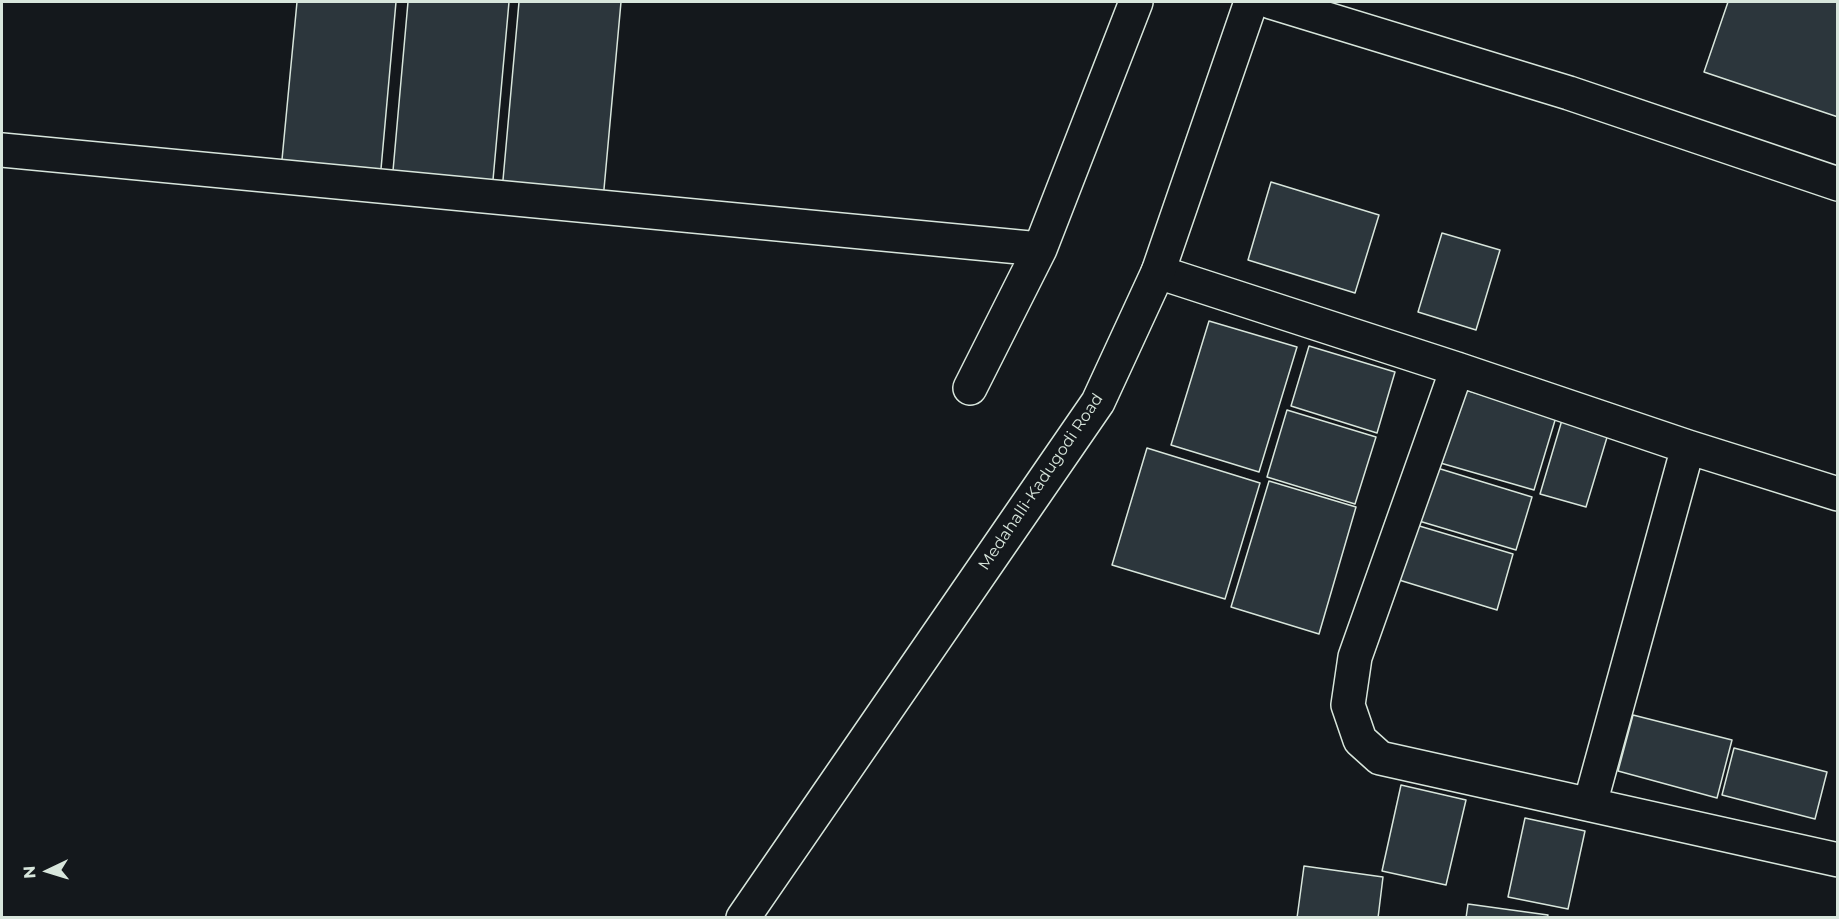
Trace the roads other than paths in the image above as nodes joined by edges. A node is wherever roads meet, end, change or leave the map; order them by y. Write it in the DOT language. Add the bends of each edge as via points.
graph roads {
  1 [pos="1136,2"];
  2 [pos="1251,2"];
  3 [pos="1271,2"];
  4 [pos="2,150"];
  5 [pos="1838,184"];
  6 [pos="1040,249"];
  7 [pos="1158,272"];
  8 [pos="1457,369"];
  9 [pos="970,388"];
  10 [pos="1688,447"];
  11 [pos="1838,494"];
  12 [pos="1590,804"];
  13 [pos="1838,860"];
  14 [pos="743,918"];
  1 -- 6 [label="street"];
  2 -- 7 [label="street, Medahalli-Kadugodi Road"];
  3 -- 5 [label="street" via="1569,93"];
  4 -- 6 [label="street"];
  6 -- 9 [label="street"];
  7 -- 8 [label="street"];
  7 -- 14 [label="street, Medahalli-Kadugodi Road" via="1098,402"];
  8 -- 10 [label="street"];
  8 -- 12 [label="street" via="1355,657 1348,705 1360,740 1380,758"];
  10 -- 11 [label="street"];
  10 -- 12 [label="street"];
  12 -- 13 [label="street"];
}
